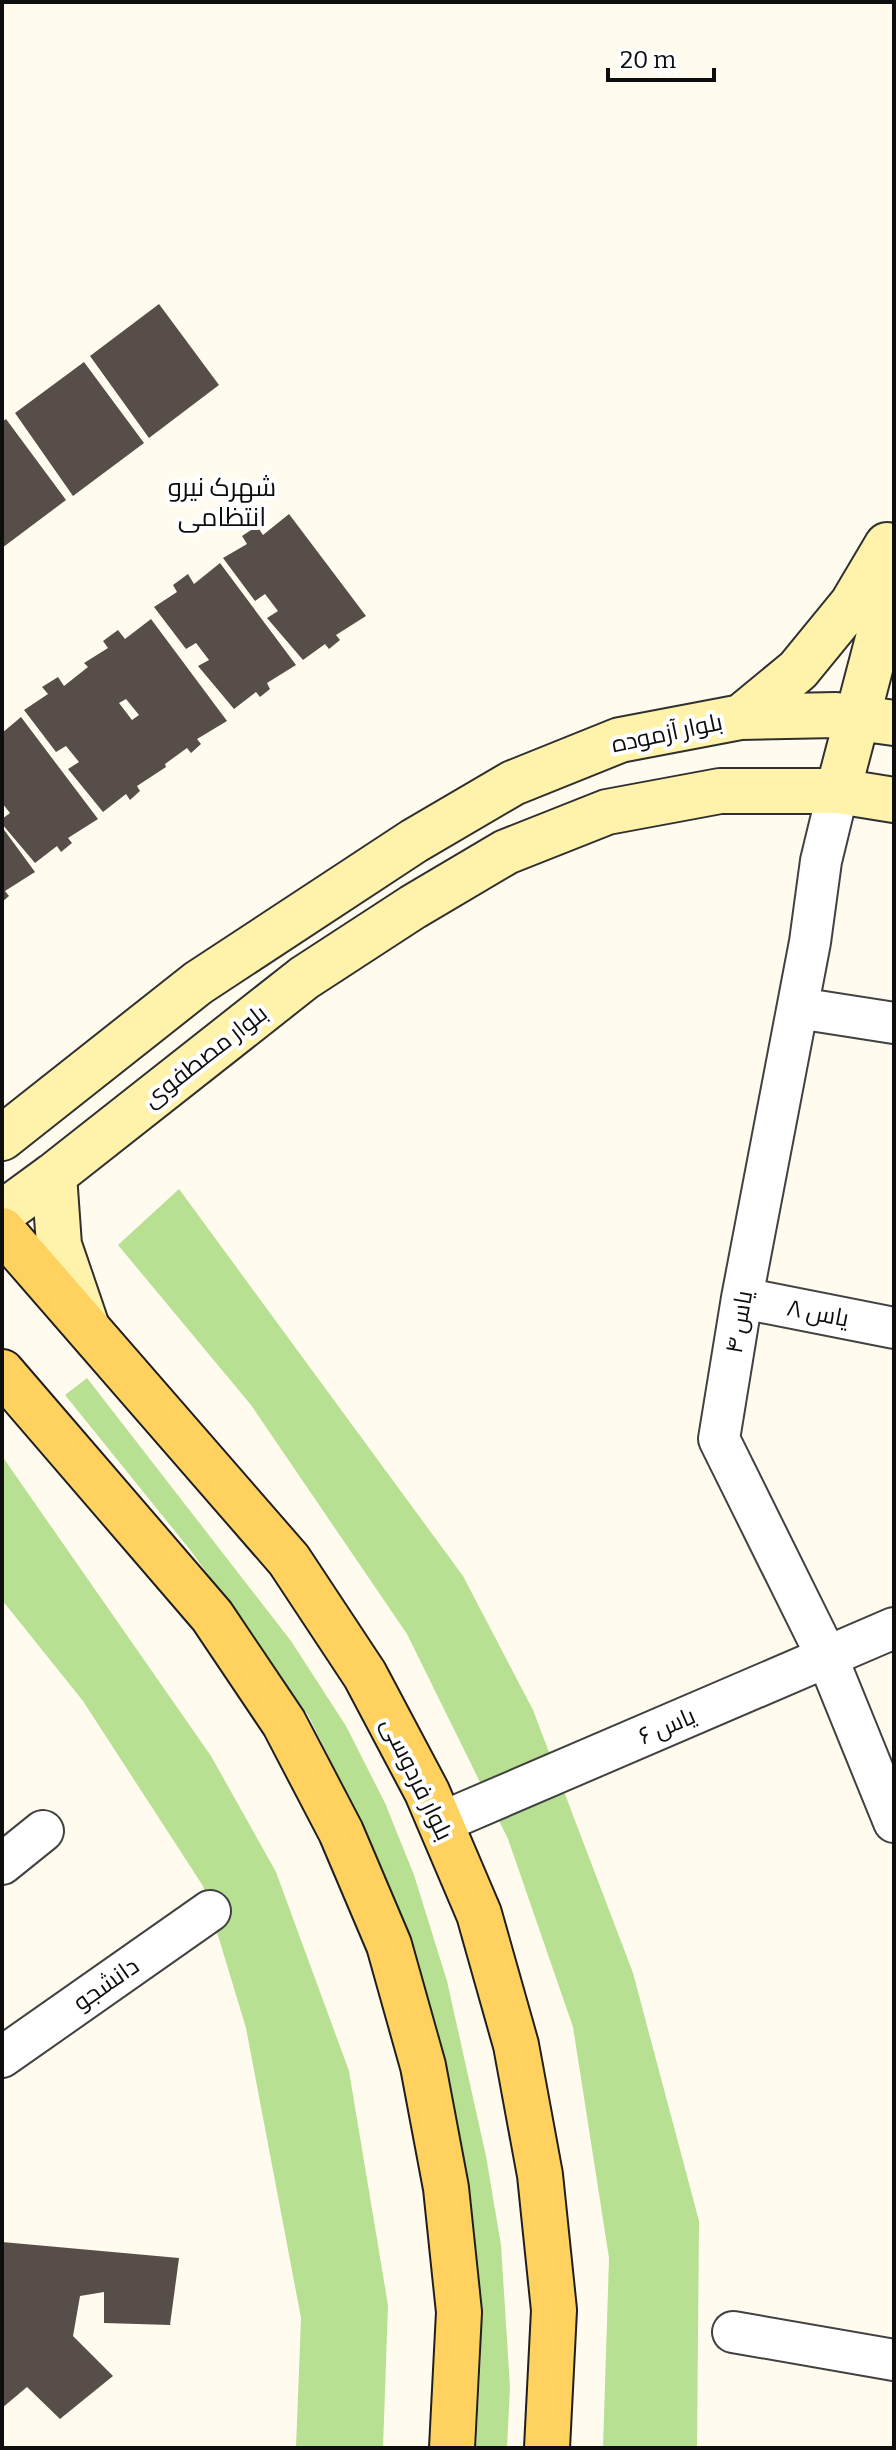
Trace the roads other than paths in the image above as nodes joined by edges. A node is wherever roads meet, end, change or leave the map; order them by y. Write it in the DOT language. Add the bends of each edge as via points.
graph roads {
  1 [pos="894,533"];
  2 [pos="894,555"];
  3 [pos="741,717"];
  4 [pos="875,720"];
  5 [pos="838,791"];
  6 [pos="894,800"];
  7 [pos="798,1008"];
  8 [pos="894,1023"];
  9 [pos="2,1138"];
  10 [pos="54,1175"];
  11 [pos="2,1213"];
  12 [pos="2,1230"];
  13 [pos="742,1298"];
  14 [pos="87,1327"];
  15 [pos="894,1328"];
  16 [pos="2,1372"];
  17 [pos="894,1628"];
  18 [pos="827,1657"];
  19 [pos="894,1822"];
  20 [pos="440,1823"];
  21 [pos="43,1831"];
  22 [pos="2,1864"];
  23 [pos="210,1911"];
  24 [pos="2,2057"];
  25 [pos="733,2332"];
  26 [pos="894,2360"];
  27 [pos="452,2448"];
  28 [pos="547,2448"];
  1 -- 3 [label="main road" via="852,604 798,670"];
  2 -- 4 [label="main road"];
  3 -- 4 [label="main road, بلوار آزموده" via="836,715"];
  3 -- 9 [label="main road, بلوار آزموده" via="620,740 513,783 414,841 198,983"];
  4 -- 5 [label="main road"];
  5 -- 6 [label="main road, بلوار مصطفوی"];
  5 -- 7 [label="street, یاس ۴" via="821,861"];
  5 -- 10 [label="main road, بلوار مصطفوی" via="720,791 607,812 506,852 304,978"];
  7 -- 8 [label="street"];
  7 -- 13 [label="street, یاس ۴"];
  10 -- 11 [label="main road, بلوار مصطفوی"];
  10 -- 14 [label="main road" via="59,1245"];
  12 -- 14 [label="main road, بلوار فردوسی"];
  13 -- 15 [label="street, یاس ۸"];
  13 -- 18 [label="street, یاس ۴" via="719,1439"];
  14 -- 20 [label="main road, بلوار فردوسی" via="289,1560 365,1675"];
  16 -- 27 [label="main road" via="212,1616 291,1737 341,1832 389,1945 423,2066 446,2188 459,2312"];
  17 -- 18 [label="street, یاس ۶"];
  18 -- 19 [label="street, یاس ۴"];
  18 -- 20 [label="street, یاس ۶"];
  20 -- 28 [label="main road, بلوار فردوسی" via="479,1914 516,2045 540,2175 554,2310"];
  21 -- 22 [label="street"];
  23 -- 24 [label="street, دانشجو"];
  25 -- 26 [label="street"];
}
